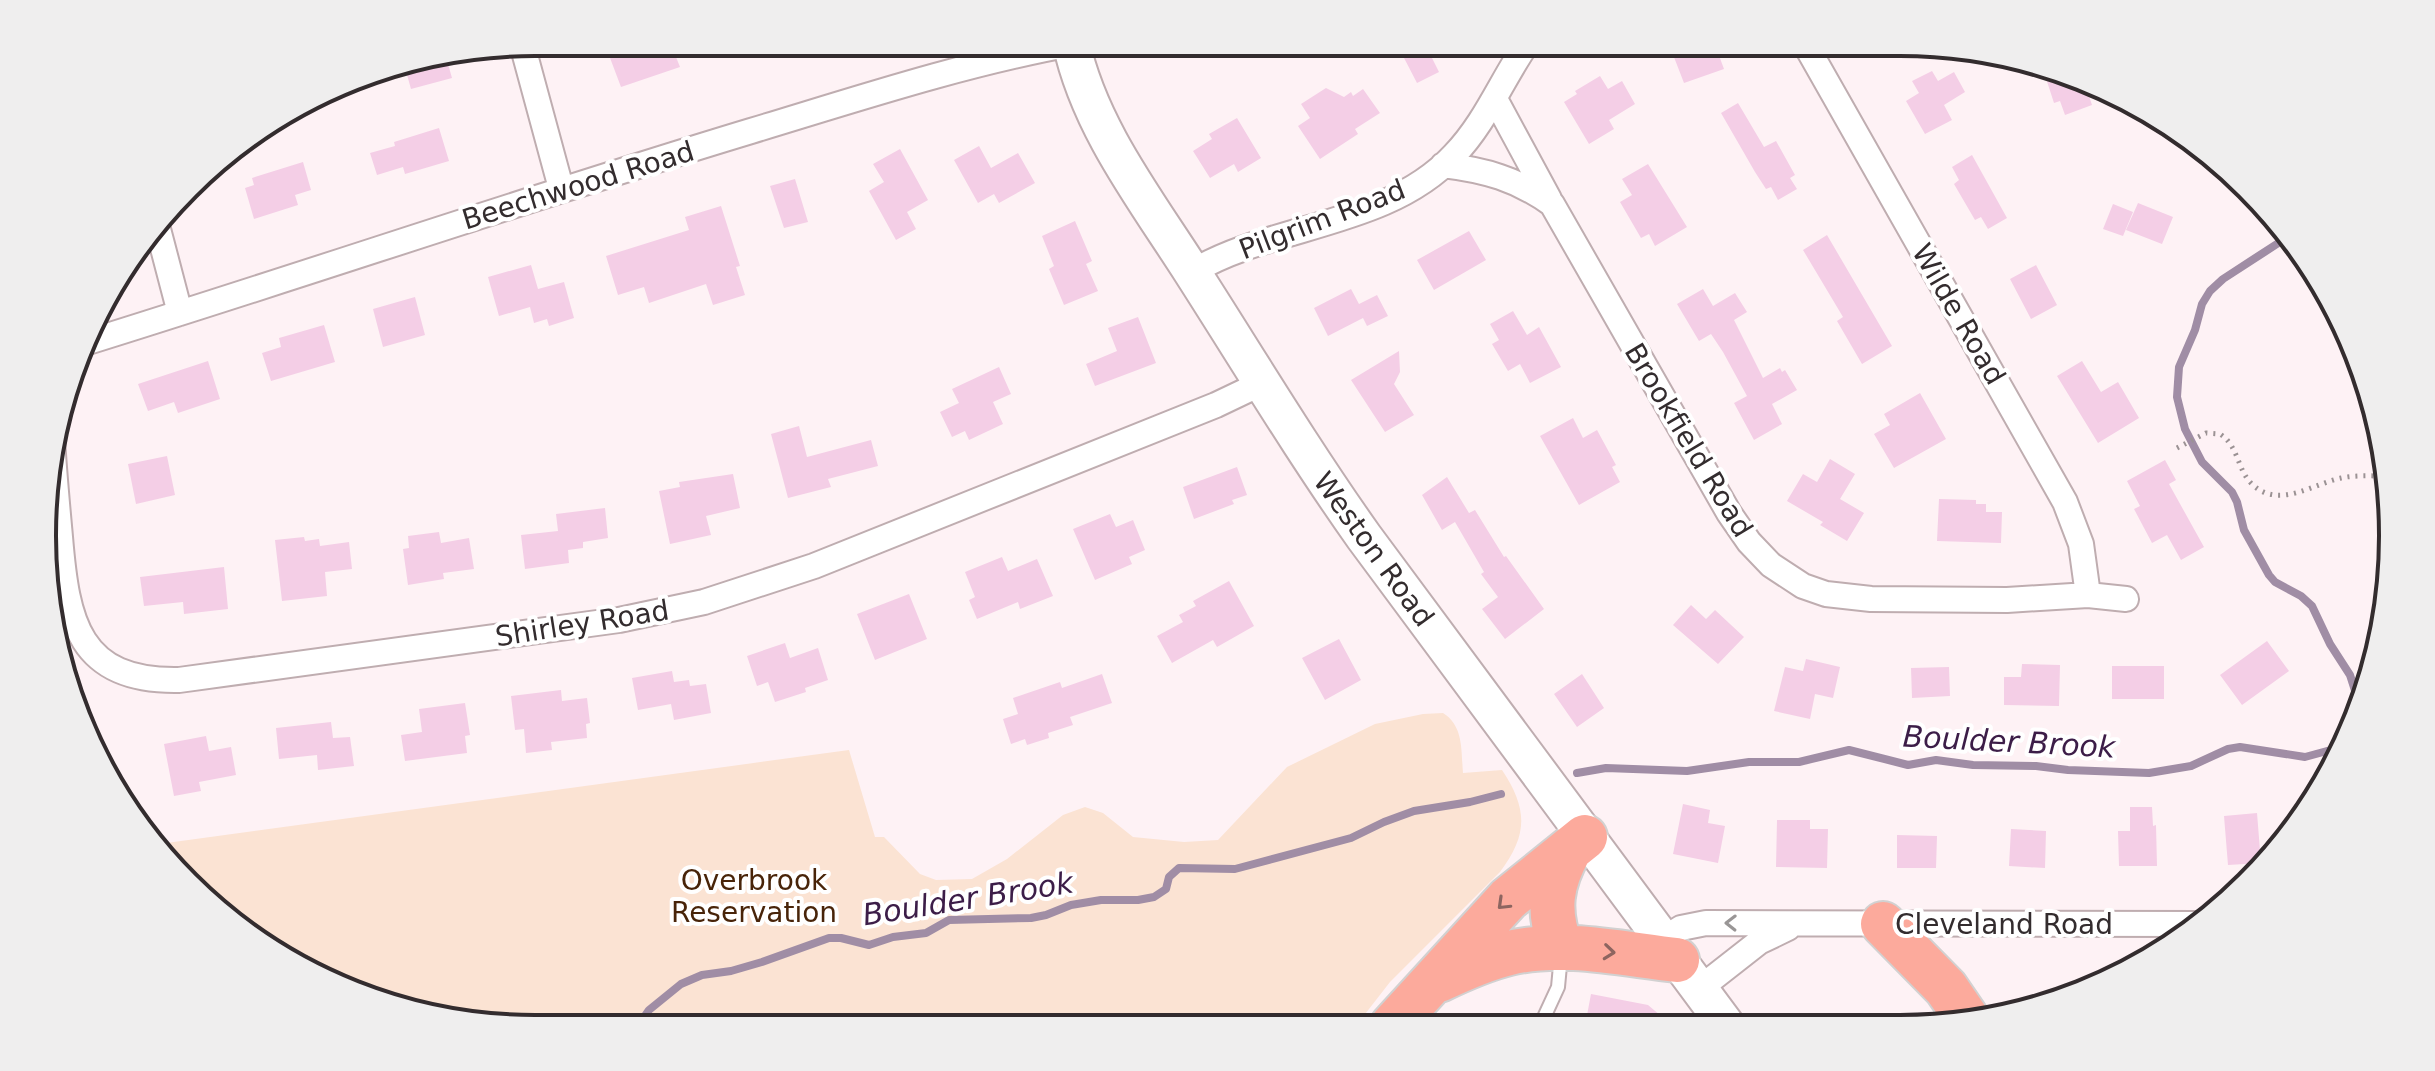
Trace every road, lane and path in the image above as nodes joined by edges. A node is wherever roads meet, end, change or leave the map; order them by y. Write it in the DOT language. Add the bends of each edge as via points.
graph roads {
  1 [pos="525,56"];
  2 [pos="1011,56"];
  3 [pos="1075,56"];
  4 [pos="1520,56"];
  5 [pos="1812,56"];
  6 [pos="1495,99"];
  7 [pos="1443,165"];
  8 [pos="561,188"];
  9 [pos="1552,204"];
  10 [pos="160,237"];
  11 [pos="1192,272"];
  12 [pos="180,313"];
  13 [pos="98,339"];
  14 [pos="1260,384"];
  15 [pos="2177,448"];
  16 [pos="2375,476"];
  17 [pos="57,502"];
  18 [pos="2088,595"];
  19 [pos="2126,599"];
  20 [pos="1578,843"];
  21 [pos="1804,924"];
  22 [pos="1883,924"];
  23 [pos="2180,924"];
  24 [pos="1561,948"];
  25 [pos="1679,963"];
  26 [pos="1427,988"];
  27 [pos="1962,1011"];
  28 [pos="1402,1015"];
  29 [pos="1545,1015"];
  30 [pos="1718,1015"];
  1 -- 8 [label="street"];
  2 -- 8 [label="street, Beechwood Road"];
  3 -- 11 [label="main road, Weston Road" via="1100,122"];
  4 -- 6 [label="street, Pilgrim Road"];
  5 -- 18 [label="street, Wilde Road" via="2065,502 2081,544"];
  6 -- 7 [label="street, Pilgrim Road"];
  6 -- 9 [label="street, Brookfield Road"];
  7 -- 9 [label="street, Brookfield Road" via="1507,177"];
  7 -- 11 [label="street, Pilgrim Road" via="1375,205 1237,251"];
  8 -- 12 [label="street, Beechwood Road"];
  9 -- 18 [label="street, Brookfield Road" via="1729,513 1781,573 1815,591 1854,598"];
  10 -- 12 [label="street"];
  11 -- 14 [label="main road, Weston Road"];
  12 -- 13 [label="street, Beechwood Road"];
  14 -- 17 [label="street, Shirley Road" via="814,566 704,602 619,620 179,680 153,680 117,669 87,645 73,625"];
  14 -- 20 [label="main road, Weston Road"];
  15 -- 16 [label="path" via="2206,433 2220,434 2254,487 2273,495 2349,477"];
  18 -- 19 [label="street, Brookfield Road"];
  20 -- 24 [label="highway" via="1555,882 1552,923"];
  20 -- 25 [label="main road, Weston Road"];
  20 -- 26 [label="highway, one-way" via="1502,905"];
  21 -- 22 [label="street, Cleveland Road"];
  21 -- 25 [label="street, Cleveland Road"];
  21 -- 25 [label="street, Cleveland Road, one-way" via="1706,923 1681,928"];
  22 -- 23 [label="street, Cleveland Road"];
  22 -- 27 [label="highway"];
  24 -- 25 [label="highway, one-way"];
  24 -- 26 [label="highway" via="1498,956"];
  24 -- 29 [label="lane" via="1558,987"];
  25 -- 30 [label="main road, Weston Road"];
  26 -- 28 [label="highway"];
}
